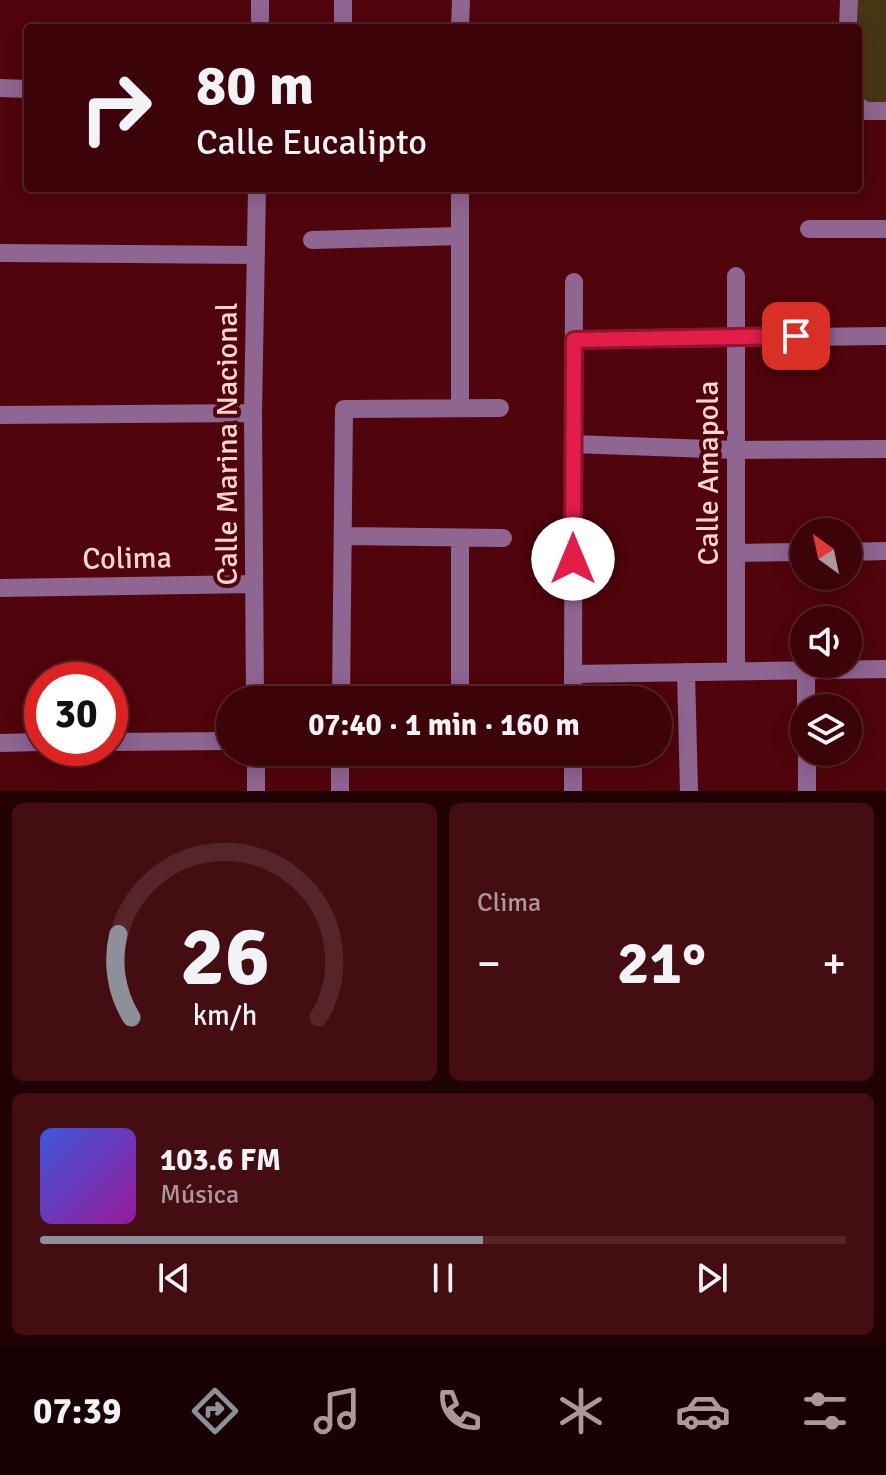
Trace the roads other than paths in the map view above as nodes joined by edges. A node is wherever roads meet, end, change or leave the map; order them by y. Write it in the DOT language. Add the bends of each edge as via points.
graph roads {
  1 [pos="260,0"];
  2 [pos="343,0"];
  3 [pos="461,0"];
  4 [pos="849,0"];
  5 [pos="260,24"];
  6 [pos="343,24"];
  7 [pos="460,24"];
  8 [pos="848,24"];
  9 [pos="0,88"];
  10 [pos="24,89"];
  11 [pos="862,109"];
  12 [pos="886,111"];
  13 [pos="257,192"];
  14 [pos="460,192"];
  15 [pos="809,229"];
  16 [pos="886,229"];
  17 [pos="460,236"];
  18 [pos="312,240"];
  19 [pos="0,253"];
  20 [pos="256,255"];
  21 [pos="736,276"];
  22 [pos="574,282"];
  23 [pos="736,336"];
  24 [pos="886,336"];
  25 [pos="574,340"];
  26 [pos="460,408"];
  27 [pos="500,408"];
  28 [pos="253,413"];
  29 [pos="0,415"];
  30 [pos="573,444"];
  31 [pos="886,449"];
  32 [pos="736,450"];
  33 [pos="345,536"];
  34 [pos="460,538"];
  35 [pos="503,538"];
  36 [pos="886,551"];
  37 [pos="790,552"];
  38 [pos="862,552"];
  39 [pos="736,553"];
  40 [pos="254,584"];
  41 [pos="0,588"];
  42 [pos="862,669"];
  43 [pos="886,669"];
  44 [pos="736,670"];
  45 [pos="790,670"];
  46 [pos="686,672"];
  47 [pos="573,674"];
  48 [pos="255,686"];
  49 [pos="341,686"];
  50 [pos="460,686"];
  51 [pos="573,686"];
  52 [pos="216,741"];
  53 [pos="24,742"];
  54 [pos="128,742"];
  55 [pos="0,743"];
  56 [pos="256,766"];
  57 [pos="340,766"];
  58 [pos="573,766"];
  59 [pos="807,766"];
  60 [pos="256,791"];
  61 [pos="340,791"];
  62 [pos="573,791"];
  63 [pos="689,791"];
  64 [pos="807,791"];
  1 -- 5 [label="street"];
  2 -- 6 [label="street"];
  3 -- 7 [label="street"];
  4 -- 8 [label="street"];
  9 -- 10 [label="street"];
  11 -- 12 [label="street"];
  13 -- 20 [label="street, Calle Marina Nacional"];
  14 -- 17 [label="street"];
  15 -- 16 [label="street"];
  17 -- 18 [label="street"];
  17 -- 26 [label="street"];
  19 -- 20 [label="street"];
  20 -- 28 [label="street, Calle Marina Nacional"];
  21 -- 23 [label="street, Calle Amapola"];
  22 -- 25 [label="street"];
  23 -- 24 [label="street"];
  23 -- 25 [label="street"];
  23 -- 32 [label="street, Calle Amapola"];
  25 -- 30 [label="street"];
  26 -- 27 [label="street"];
  26 -- 33 [label="street" via="344,409"];
  28 -- 29 [label="street"];
  28 -- 40 [label="street, Calle Marina Nacional"];
  30 -- 32 [label="street"];
  30 -- 47 [label="street"];
  31 -- 32 [label="street"];
  32 -- 39 [label="street, Calle Amapola"];
  33 -- 34 [label="street"];
  33 -- 49 [label="street"];
  34 -- 35 [label="street"];
  34 -- 50 [label="street"];
  36 -- 38 [label="street"];
  37 -- 39 [label="street"];
  39 -- 44 [label="street, Calle Amapola"];
  40 -- 41 [label="street, Colima"];
  40 -- 48 [label="street, Calle Marina Nacional"];
  42 -- 43 [label="street"];
  44 -- 45 [label="street"];
  44 -- 46 [label="street"];
  46 -- 47 [label="street"];
  46 -- 63 [label="street"];
  47 -- 51 [label="street"];
  52 -- 54 [label="street"];
  53 -- 55 [label="street"];
  56 -- 60 [label="street"];
  57 -- 61 [label="street"];
  58 -- 62 [label="street"];
  59 -- 64 [label="street"];
}
